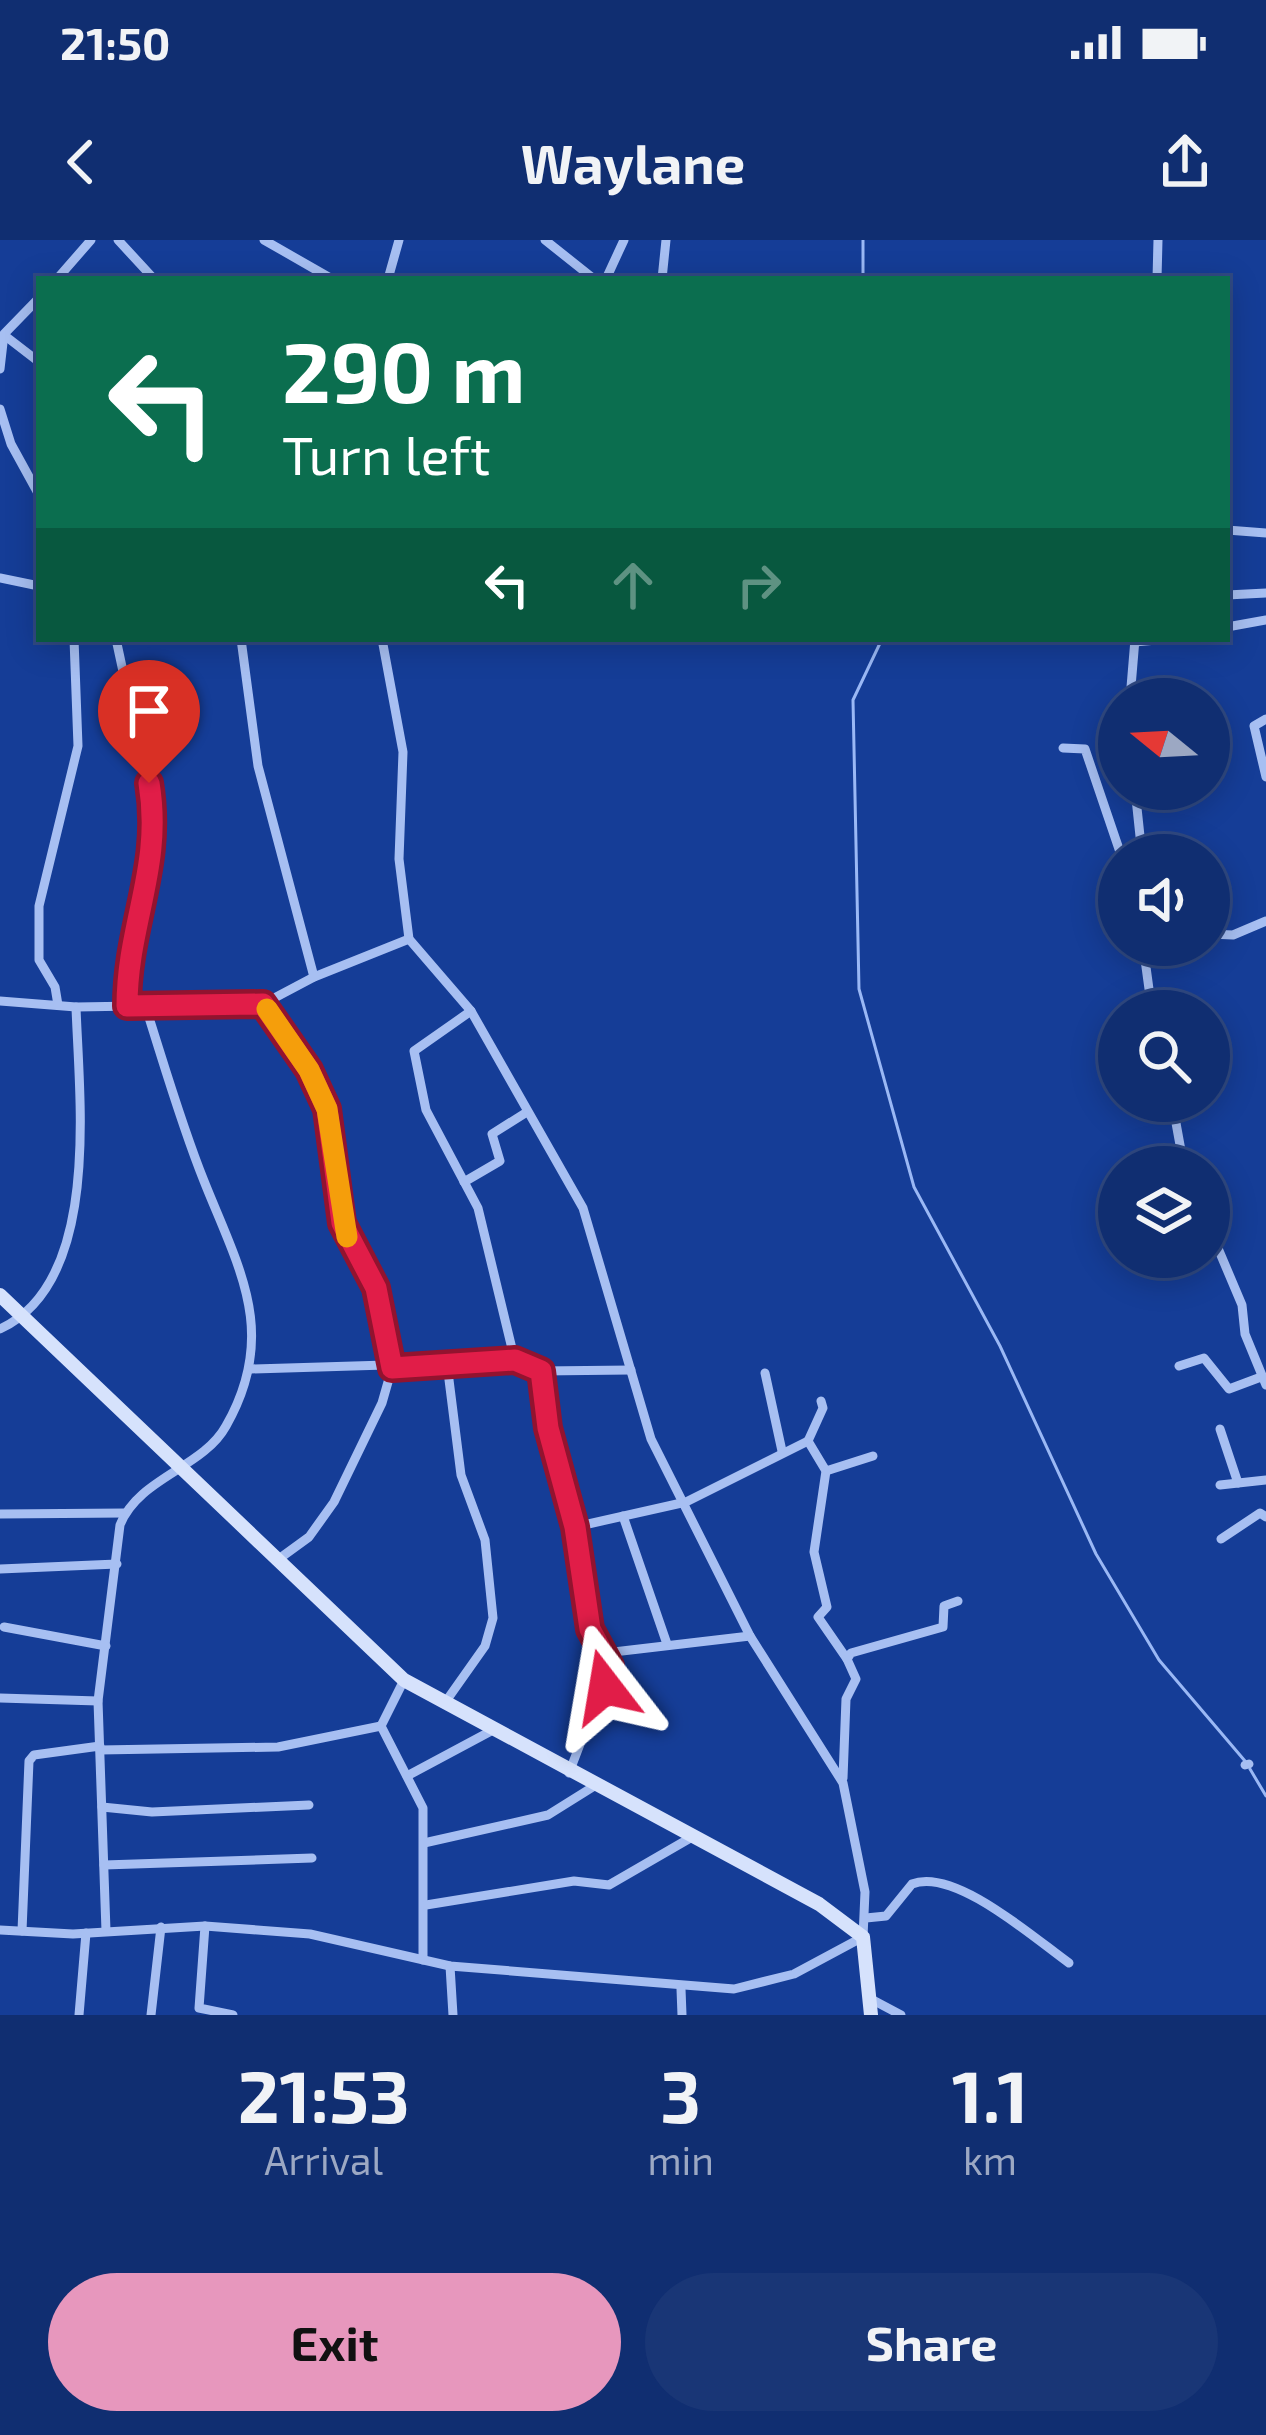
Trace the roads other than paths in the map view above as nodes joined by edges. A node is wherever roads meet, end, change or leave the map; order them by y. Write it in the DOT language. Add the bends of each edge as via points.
graph roads {
  1 [pos="91,240"];
  2 [pos="118,240"];
  3 [pos="264,240"];
  4 [pos="400,240"];
  5 [pos="545,240"];
  6 [pos="624,240"];
  7 [pos="666,240"];
  8 [pos="1158,240"];
  9 [pos="60,276"];
  10 [pos="151,276"];
  11 [pos="327,276"];
  12 [pos="389,276"];
  13 [pos="590,276"];
  14 [pos="607,276"];
  15 [pos="662,276"];
  16 [pos="1157,276"];
  17 [pos="36,301"];
  18 [pos="2,333"];
  19 [pos="36,360"];
  20 [pos="0,369"];
  21 [pos="0,410"];
  22 [pos="36,490"];
  23 [pos="1230,530"];
  24 [pos="1266,533"];
  25 [pos="0,578"];
  26 [pos="36,585"];
  27 [pos="1266,593"];
  28 [pos="1230,595"];
  29 [pos="1266,620"];
  30 [pos="1230,626"];
  31 [pos="74,642"];
  32 [pos="117,642"];
  33 [pos="241,642"];
  34 [pos="383,642"];
  35 [pos="1135,642"];
  36 [pos="1132,678"];
  37 [pos="1266,719"];
  38 [pos="1063,748"];
  39 [pos="1266,777"];
  40 [pos="1114,834"];
  41 [pos="1266,921"];
  42 [pos="1230,935"];
  43 [pos="409,939"];
  44 [pos="314,976"];
  45 [pos="0,1000"];
  46 [pos="263,1004"];
  47 [pos="58,1005"];
  48 [pos="145,1005"];
  49 [pos="127,1006"];
  50 [pos="76,1007"];
  51 [pos="471,1011"];
  52 [pos="527,1112"];
  53 [pos="464,1181"];
  54 [pos="1230,1277"];
  55 [pos="0,1295"];
  56 [pos="22,1316"];
  57 [pos="0,1329"];
  58 [pos="515,1360"];
  59 [pos="447,1364"];
  60 [pos="1179,1366"];
  61 [pos="392,1368"];
  62 [pos="250,1369"];
  63 [pos="631,1370"];
  64 [pos="541,1371"];
  65 [pos="764,1372"];
  66 [pos="1264,1381"];
  67 [pos="820,1401"];
  68 [pos="1220,1429"];
  69 [pos="808,1441"];
  70 [pos="782,1451"];
  71 [pos="873,1456"];
  72 [pos="177,1468"];
  73 [pos="826,1472"];
  74 [pos="1266,1480"];
  75 [pos="1238,1483"];
  76 [pos="1220,1484"];
  77 [pos="686,1502"];
  78 [pos="125,1513"];
  79 [pos="0,1514"];
  80 [pos="622,1516"];
  81 [pos="1266,1517"];
  82 [pos="575,1527"];
  83 [pos="1220,1539"];
  84 [pos="276,1561"];
  85 [pos="117,1564"];
  86 [pos="0,1569"];
  87 [pos="958,1600"];
  88 [pos="4,1627"];
  89 [pos="750,1636"];
  90 [pos="667,1644"];
  91 [pos="106,1646"];
  92 [pos="605,1653"];
  93 [pos="848,1659"];
  94 [pos="404,1680"];
  95 [pos="0,1698"];
  96 [pos="98,1701"];
  97 [pos="444,1704"];
  98 [pos="381,1726"];
  99 [pos="493,1730"];
  100 [pos="100,1748"];
  101 [pos="569,1773"];
  102 [pos="407,1776"];
  103 [pos="843,1784"];
  104 [pos="596,1785"];
  105 [pos="309,1805"];
  106 [pos="102,1807"];
  107 [pos="692,1837"];
  108 [pos="424,1844"];
  109 [pos="312,1858"];
  110 [pos="104,1864"];
  111 [pos="425,1905"];
  112 [pos="866,1918"];
  113 [pos="205,1926"];
  114 [pos="161,1927"];
  115 [pos="0,1930"];
  116 [pos="22,1931"];
  117 [pos="106,1931"];
  118 [pos="86,1933"];
  119 [pos="863,1937"];
  120 [pos="423,1960"];
  121 [pos="1070,1963"];
  122 [pos="450,1966"];
  123 [pos="681,1989"];
  124 [pos="869,1998"];
  125 [pos="79,2015"];
  126 [pos="151,2015"];
  127 [pos="232,2015"];
  128 [pos="453,2015"];
  129 [pos="682,2015"];
  130 [pos="871,2015"];
  131 [pos="901,2015"];
  1 -- 9 [label="street"];
  2 -- 10 [label="street"];
  3 -- 11 [label="street"];
  4 -- 12 [label="street"];
  5 -- 13 [label="street"];
  6 -- 14 [label="street"];
  7 -- 15 [label="street"];
  8 -- 16 [label="street"];
  17 -- 18 [label="street"];
  18 -- 19 [label="street"];
  18 -- 20 [label="street"];
  21 -- 22 [label="street"];
  23 -- 24 [label="street"];
  25 -- 26 [label="street"];
  27 -- 28 [label="street"];
  29 -- 30 [label="street"];
  31 -- 47 [label="street" via="78,746 39,906 39,960"];
  32 -- 49 [label="street" via="155,850 130,948"];
  33 -- 44 [label="street" via="258,766"];
  34 -- 43 [label="street" via="403,752 398,860"];
  35 -- 36 [label="street"];
  37 -- 39 [label="street" via="1254,726"];
  38 -- 40 [label="street" via="1085,749"];
  41 -- 42 [label="street"];
  43 -- 44 [label="street"];
  43 -- 51 [label="street"];
  44 -- 46 [label="street"];
  45 -- 47 [label="street"];
  46 -- 48 [label="street"];
  46 -- 61 [label="street" via="327,1109 342,1223 376,1288"];
  47 -- 50 [label="street"];
  48 -- 49 [label="street"];
  48 -- 62 [label="street" via="204,1182 238,1255 252,1320"];
  49 -- 50 [label="street"];
  50 -- 56 [label="street" via="81,1135 74,1205 63,1258"];
  51 -- 52 [label="street"];
  51 -- 53 [label="street" via="412,1059 426,1110"];
  52 -- 53 [label="street" via="492,1134 500,1161"];
  52 -- 63 [label="street" via="583,1208"];
  53 -- 58 [label="street" via="478,1208"];
  54 -- 66 [label="street"];
  55 -- 56 [label="street"];
  56 -- 57 [label="street"];
  56 -- 72 [label="street"];
  58 -- 59 [label="street"];
  58 -- 64 [label="street"];
  59 -- 61 [label="street"];
  59 -- 97 [label="street" via="461,1474 483,1525 493,1618 485,1646"];
  60 -- 66 [label="street" via="1204,1358 1229,1389"];
  61 -- 62 [label="street"];
  61 -- 84 [label="street" via="334,1502 309,1537"];
  62 -- 72 [label="street" via="213,1445"];
  63 -- 64 [label="street"];
  63 -- 77 [label="street" via="652,1439"];
  64 -- 82 [label="street"];
  65 -- 70 [label="street"];
  67 -- 69 [label="street"];
  68 -- 75 [label="street"];
  69 -- 70 [label="street"];
  69 -- 73 [label="street"];
  70 -- 77 [label="street"];
  71 -- 73 [label="street"];
  72 -- 78 [label="street"];
  72 -- 84 [label="street"];
  73 -- 93 [label="street" via="814,1552 827,1607 818,1617"];
  74 -- 75 [label="street"];
  75 -- 76 [label="street"];
  77 -- 80 [label="street"];
  77 -- 89 [label="street"];
  78 -- 79 [label="street"];
  78 -- 85 [label="street"];
  80 -- 82 [label="street"];
  80 -- 90 [label="street"];
  81 -- 83 [label="street"];
  82 -- 92 [label="street" via="590,1629"];
  84 -- 94 [label="street"];
  85 -- 86 [label="street"];
  85 -- 91 [label="street"];
  87 -- 93 [label="street" via="944,1606 943,1627"];
  88 -- 91 [label="street"];
  89 -- 90 [label="street"];
  89 -- 103 [label="street"];
  90 -- 92 [label="street"];
  91 -- 96 [label="street"];
  92 -- 101 [label="street" via="605,1687"];
  93 -- 103 [label="street" via="856,1679 846,1699"];
  94 -- 97 [label="street"];
  94 -- 98 [label="street"];
  95 -- 96 [label="street"];
  96 -- 100 [label="street"];
  97 -- 99 [label="street"];
  98 -- 100 [label="street" via="278,1747"];
  98 -- 102 [label="street"];
  99 -- 101 [label="street"];
  99 -- 102 [label="street"];
  100 -- 106 [label="street"];
  100 -- 116 [label="street" via="29,1761"];
  101 -- 104 [label="street"];
  102 -- 108 [label="street" via="421,1798"];
  103 -- 112 [label="street"];
  104 -- 107 [label="street"];
  104 -- 108 [label="street" via="548,1815"];
  105 -- 106 [label="street"];
  106 -- 110 [label="street"];
  107 -- 111 [label="street" via="609,1885 574,1881"];
  107 -- 119 [label="street" via="819,1904"];
  108 -- 111 [label="street"];
  109 -- 110 [label="street"];
  110 -- 117 [label="street"];
  111 -- 120 [label="street"];
  112 -- 119 [label="street"];
  112 -- 121 [label="street" via="886,1916 912,1884 937,1880"];
  113 -- 114 [label="street"];
  113 -- 120 [label="street" via="310,1934"];
  113 -- 127 [label="street" via="199,2008"];
  114 -- 117 [label="street"];
  114 -- 126 [label="street"];
  115 -- 116 [label="street"];
  116 -- 118 [label="street"];
  117 -- 118 [label="street"];
  118 -- 125 [label="street"];
  119 -- 123 [label="street" via="771,1983"];
  119 -- 124 [label="street"];
  120 -- 122 [label="street"];
  122 -- 123 [label="street"];
  122 -- 128 [label="street"];
  123 -- 129 [label="street"];
  124 -- 130 [label="street"];
  124 -- 131 [label="street"];
}
